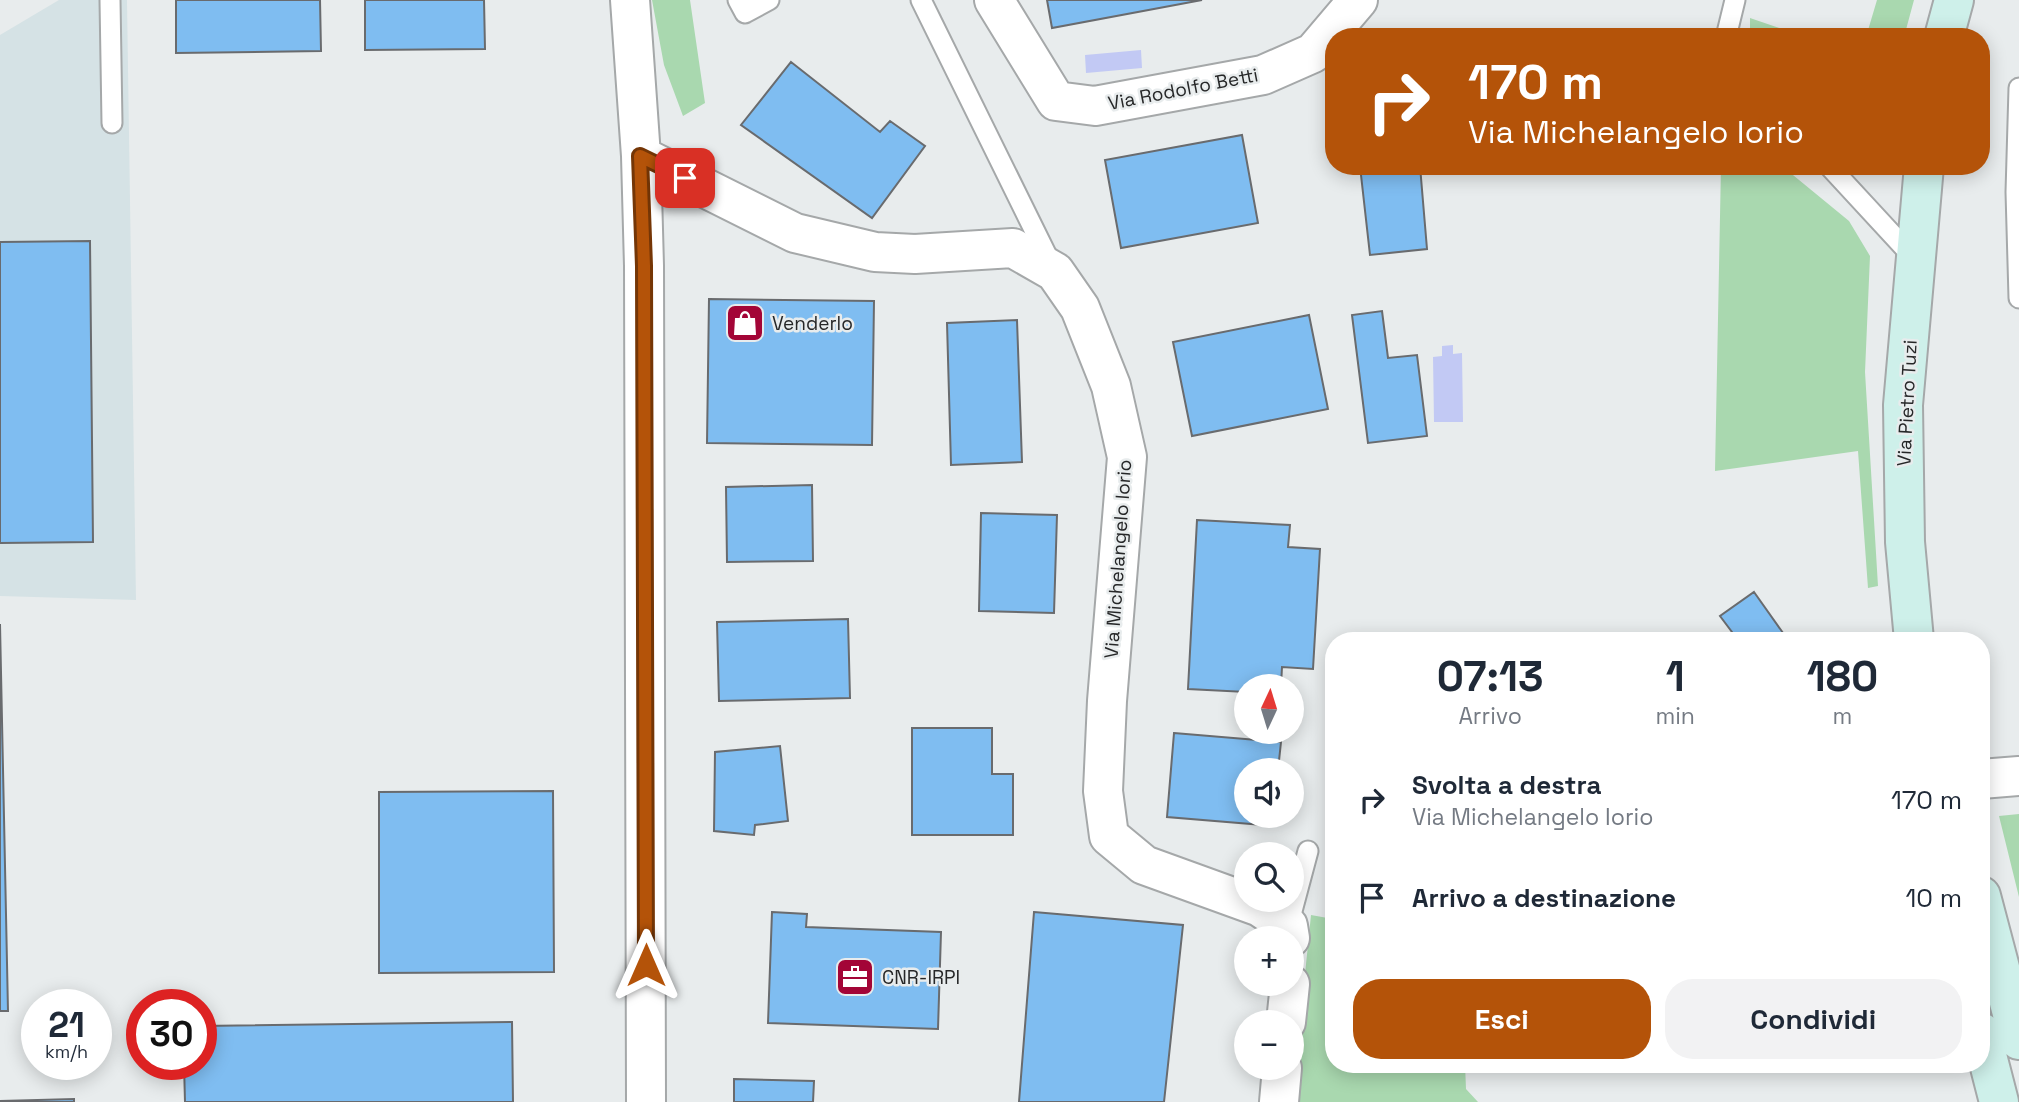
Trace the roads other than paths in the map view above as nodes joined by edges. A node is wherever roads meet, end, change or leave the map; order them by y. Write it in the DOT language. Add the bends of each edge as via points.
graph roads {
  1 [pos="110,0"];
  2 [pos="630,0"];
  3 [pos="738,0"];
  4 [pos="769,0"];
  5 [pos="920,0"];
  6 [pos="994,0"];
  7 [pos="1358,0"];
  8 [pos="1735,0"];
  9 [pos="1954,0"];
  10 [pos="1334,28"];
  11 [pos="1728,28"];
  12 [pos="1946,28"];
  13 [pos="1325,39"];
  14 [pos="2019,88"];
  15 [pos="111,123"];
  16 [pos="640,156"];
  17 [pos="1837,175"];
  18 [pos="1923,175"];
  19 [pos="1917,262"];
  20 [pos="1055,272"];
  21 [pos="2019,298"];
  22 [pos="1913,632"];
  23 [pos="2019,776"];
  24 [pos="1990,778"];
  25 [pos="1308,851"];
  26 [pos="1278,926"];
  27 [pos="1292,926"];
  28 [pos="1990,930"];
  29 [pos="2019,1040"];
  30 [pos="1990,1067"];
  31 [pos="1281,1080"];
  32 [pos="646,1102"];
  33 [pos="1279,1102"];
  34 [pos="1999,1102"];
  1 -- 15 [label="lane"];
  2 -- 16 [label="street"];
  3 -- 4 [label="lane" via="745,13"];
  5 -- 20 [label="lane"];
  6 -- 13 [label="street, Via Rodolfo Betti" via="1056,101 1095,106 1263,75 1313,53"];
  7 -- 10 [label="street, Via Rodolfo Betti"];
  8 -- 11 [label="lane"];
  9 -- 12 [label="main road"];
  14 -- 21 [label="lane" via="2015,192"];
  16 -- 20 [label="street, Via Michelangelo Iorio" via="794,233 875,252 1013,248"];
  16 -- 32 [label="street"];
  17 -- 19 [label="lane"];
  18 -- 19 [label="main road, Via Pietro Tuzi"];
  19 -- 22 [label="main road, Via Pietro Tuzi" via="1903,405 1905,542"];
  20 -- 26 [label="street, Via Michelangelo Iorio" via="1080,308 1111,387 1127,457 1106,714 1103,791 1109,836 1144,864 1260,908"];
  23 -- 24 [label="street"];
  25 -- 27 [label="lane"];
  28 -- 29 [label="main road"];
  30 -- 34 [label="main road"];
  31 -- 33 [label="street"];
}
